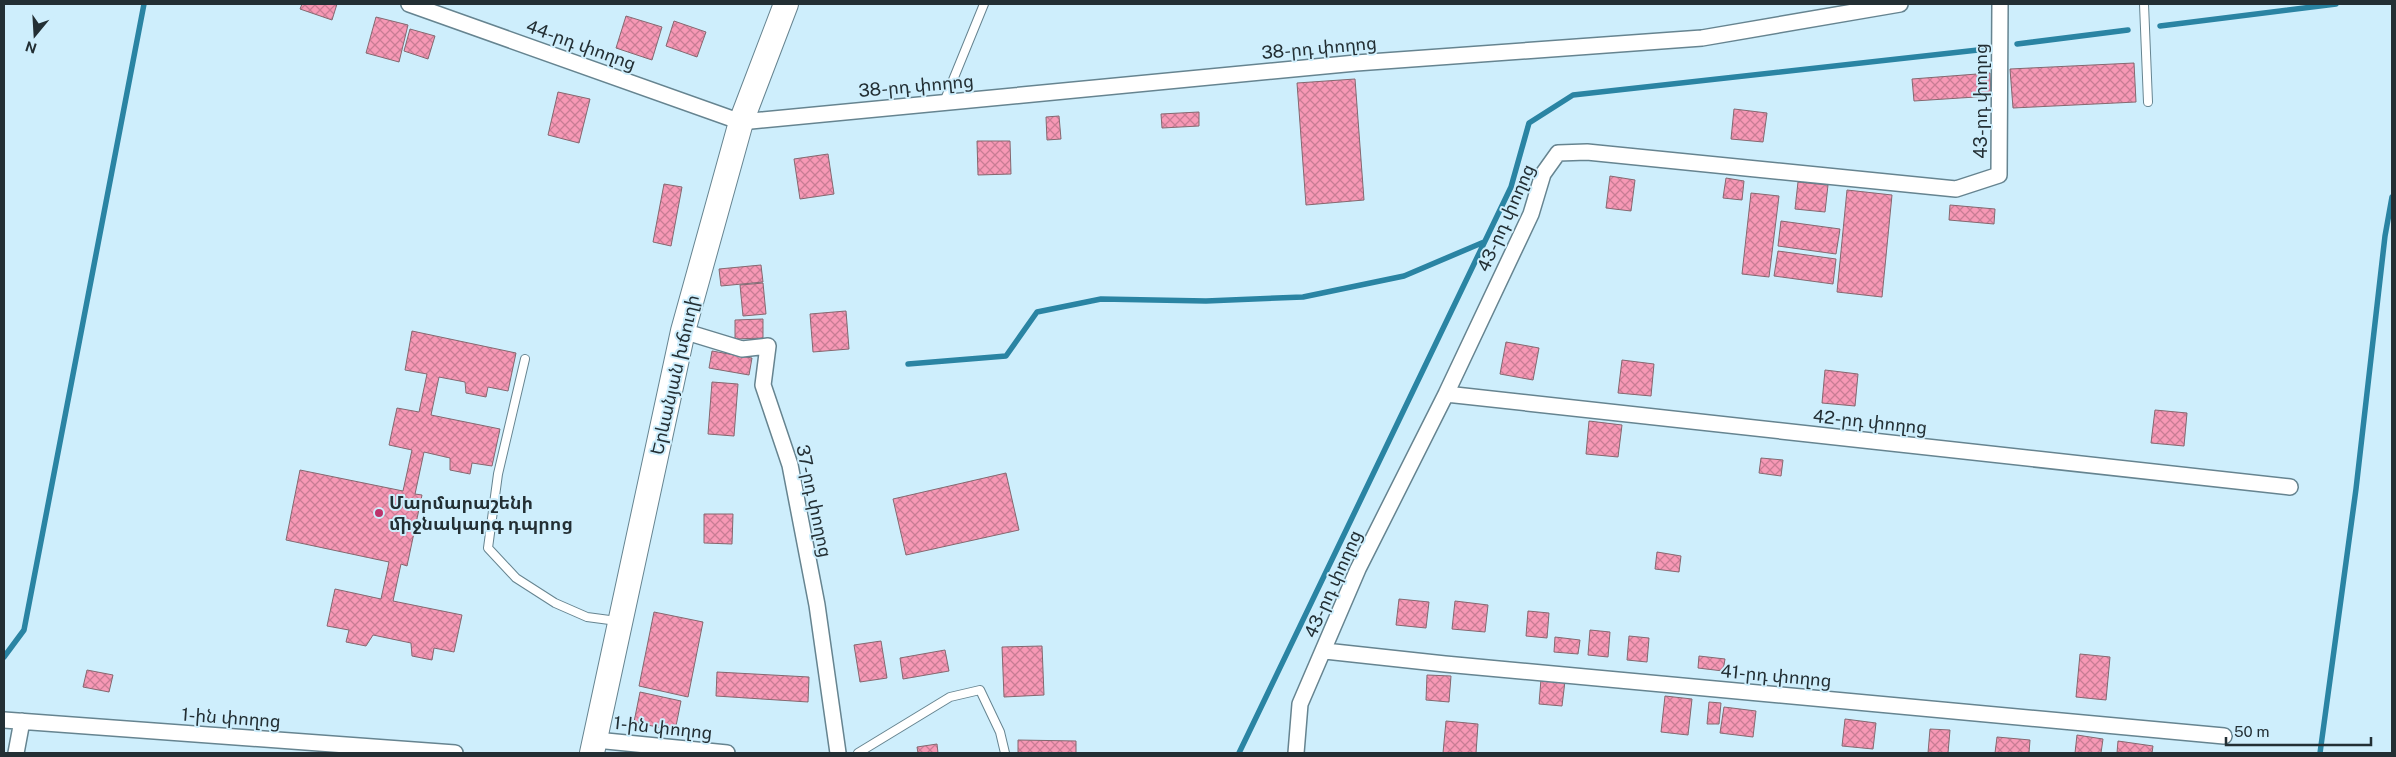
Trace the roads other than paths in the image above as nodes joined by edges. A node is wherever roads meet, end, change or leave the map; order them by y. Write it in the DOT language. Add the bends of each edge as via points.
graph roads {
  1 [pos="409,4"];
  2 [pos="786,4"];
  3 [pos="984,4"];
  4 [pos="1900,4"];
  5 [pos="2000,4"];
  6 [pos="2144,4"];
  7 [pos="944,102"];
  8 [pos="2148,102"];
  9 [pos="741,122"];
  10 [pos="683,331"];
  11 [pos="524,359"];
  12 [pos="1446,394"];
  13 [pos="2290,487"];
  14 [pos="619,622"];
  15 [pos="1325,651"];
  16 [pos="4,720"];
  17 [pos="22,721"];
  18 [pos="2224,736"];
  19 [pos="594,747"];
  20 [pos="16,753"];
  21 [pos="455,753"];
  22 [pos="727,753"];
  23 [pos="838,753"];
  24 [pos="858,753"];
  25 [pos="1005,753"];
  26 [pos="1296,753"];
  1 -- 9 [label="street, 44-րդ փողոց"];
  2 -- 9 [label="main road, Երևանյան խճուղի"];
  3 -- 7 [label="lane"];
  4 -- 7 [label="street, 38-րդ փողոց" via="1702,38 1356,63"];
  5 -- 12 [label="street, 43-րդ փողոց" via="1999,176 1956,189 1587,152 1558,153 1543,174 1531,214"];
  6 -- 8 [label="lane"];
  7 -- 9 [label="street, 38-րդ փողոց"];
  9 -- 10 [label="main road, Երևանյան խճուղի"];
  10 -- 14 [label="main road, Երևանյան խճուղի"];
  10 -- 23 [label="street, 37-րդ փողոց" via="742,349 768,346 763,385 790,464 817,605"];
  11 -- 14 [label="lane" via="498,474 488,548 516,578 555,603 587,617"];
  12 -- 13 [label="street, 42-րդ փողոց"];
  12 -- 15 [label="street, 43-րդ փողոց" via="1358,569"];
  14 -- 19 [label="main road, Երևանյան խճուղի"];
  15 -- 18 [label="street, 41-րդ փողոց"];
  15 -- 26 [label="street, 43-րդ փողոց" via="1300,704"];
  16 -- 17 [label="street, 1-ին փողոց"];
  17 -- 20 [label="street"];
  17 -- 21 [label="street, 1-ին փողոց"];
  19 -- 22 [label="street, 1-ին փողոց"];
  24 -- 25 [label="lane" via="950,697 980,690 1000,732"];
}
